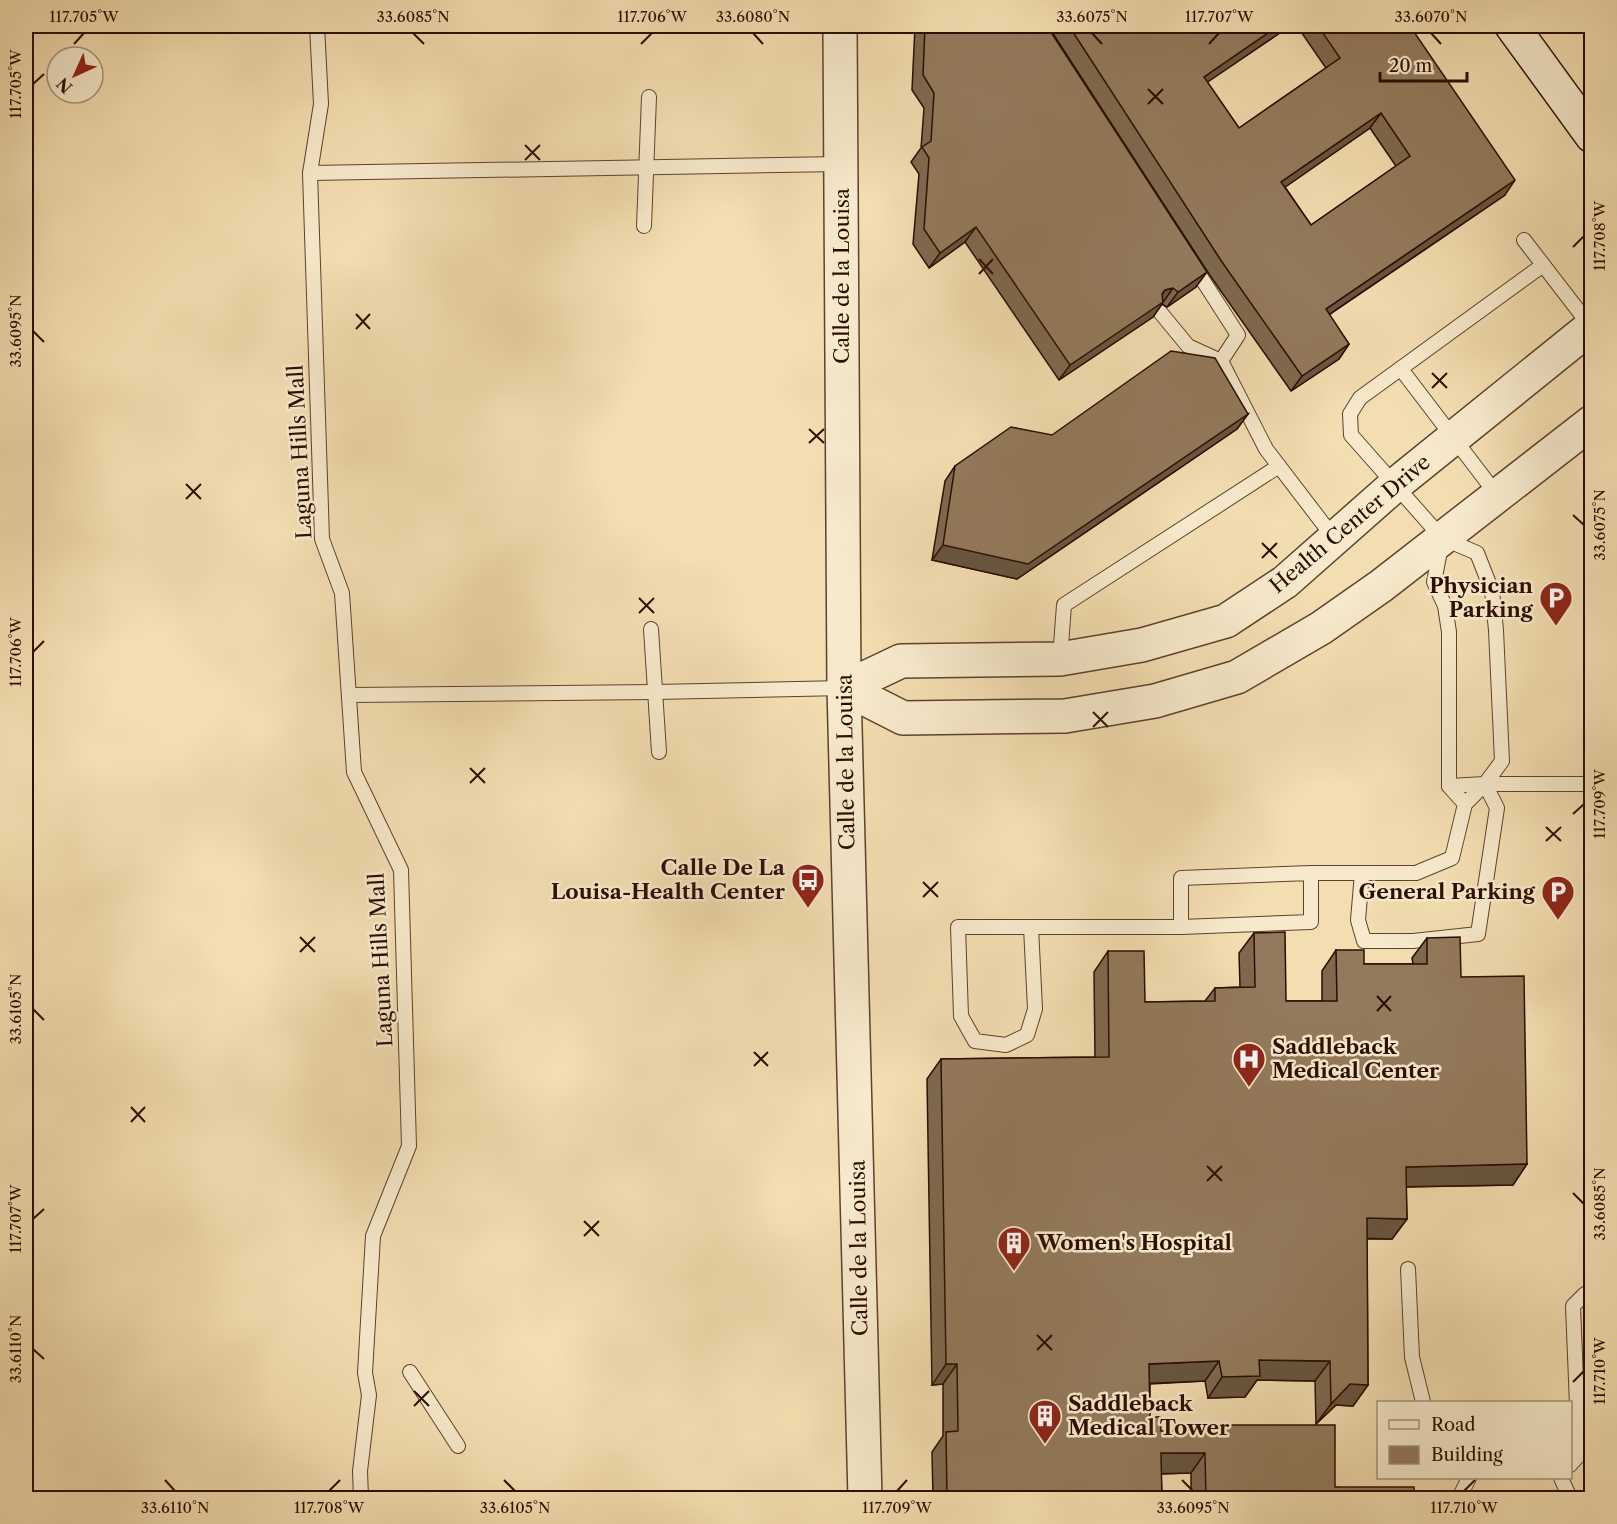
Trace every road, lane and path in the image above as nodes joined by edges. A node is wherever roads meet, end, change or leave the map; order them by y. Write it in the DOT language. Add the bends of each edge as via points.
graph roads {
  1 [pos="317,26"];
  2 [pos="840,26"];
  3 [pos="1512,26"];
  4 [pos="649,97"];
  5 [pos="1592,136"];
  6 [pos="841,164"];
  7 [pos="647,167"];
  8 [pos="310,173"];
  9 [pos="644,226"];
  10 [pos="1524,240"];
  11 [pos="1186,255"];
  12 [pos="1543,265"];
  13 [pos="1160,312"];
  14 [pos="1591,326"];
  15 [pos="1221,362"];
  16 [pos="1401,369"];
  17 [pos="1592,422"];
  18 [pos="1453,437"];
  19 [pos="1280,466"];
  20 [pos="1395,485"];
  21 [pos="1497,495"];
  22 [pos="1334,538"];
  23 [pos="1442,538"];
  24 [pos="651,629"];
  25 [pos="1060,659"];
  26 [pos="844,688"];
  27 [pos="656,692"];
  28 [pos="349,695"];
  29 [pos="659,752"];
  30 [pos="1485,784"];
  31 [pos="1592,784"];
  32 [pos="1449,786"];
  33 [pos="1465,804"];
  34 [pos="1311,873"];
  35 [pos="1362,873"];
  36 [pos="1031,927"];
  37 [pos="1181,927"];
  38 [pos="1408,1269"];
  39 [pos="1592,1294"];
  40 [pos="410,1372"];
  41 [pos="1424,1401"];
  42 [pos="458,1446"];
  43 [pos="1572,1463"];
  44 [pos="1466,1479"];
  45 [pos="1561,1479"];
  46 [pos="361,1498"];
  47 [pos="865,1498"];
  48 [pos="1459,1498"];
  49 [pos="1570,1498"];
  1 -- 8 [label="lane, Laguna Hills Mall" via="321,104"];
  2 -- 6 [label="street, Calle de la Louisa"];
  3 -- 5 [label="street"];
  4 -- 7 [label="lane"];
  6 -- 7 [label="lane"];
  6 -- 26 [label="street, Calle de la Louisa"];
  7 -- 8 [label="lane"];
  7 -- 9 [label="lane"];
  8 -- 28 [label="lane, Laguna Hills Mall" via="322,539 342,593"];
  10 -- 12 [label="lane"];
  11 -- 15 [label="lane" via="1238,335"];
  12 -- 14 [label="lane"];
  12 -- 16 [label="lane"];
  13 -- 15 [label="lane" via="1188,346"];
  14 -- 18 [label="street, Health Center Drive"];
  15 -- 19 [label="lane" via="1266,448"];
  16 -- 18 [label="lane"];
  16 -- 20 [label="lane" via="1360,398 1350,414 1351,435"];
  17 -- 21 [label="street"];
  18 -- 20 [label="street, Health Center Drive"];
  18 -- 21 [label="lane"];
  19 -- 22 [label="lane"];
  19 -- 25 [label="lane" via="1064,605"];
  20 -- 22 [label="street, Health Center Drive"];
  20 -- 23 [label="lane"];
  21 -- 23 [label="street"];
  22 -- 25 [label="street, Health Center Drive" via="1286,582 1226,621 1142,645"];
  23 -- 26 [label="street" via="1321,628 1237,677 1155,701 1065,716 903,718"];
  23 -- 30 [label="lane" via="1478,553 1492,591 1502,761"];
  23 -- 32 [label="lane" via="1434,582 1445,606 1449,632"];
  24 -- 27 [label="lane"];
  25 -- 26 [label="street, Health Center Drive" via="902,661"];
  26 -- 27 [label="lane"];
  26 -- 47 [label="street, Calle de la Louisa"];
  27 -- 28 [label="lane"];
  27 -- 29 [label="lane"];
  28 -- 46 [label="lane, Laguna Hills Mall" via="354,772 401,870 409,1146 373,1236 365,1373 369,1395 360,1471"];
  30 -- 31 [label="lane"];
  30 -- 32 [label="lane"];
  30 -- 33 [label="lane"];
  30 -- 35 [label="lane" via="1497,807 1478,934 1413,941 1364,941 1358,920"];
  32 -- 33 [label="lane"];
  33 -- 35 [label="lane" via="1452,858 1416,873"];
  34 -- 35 [label="lane"];
  34 -- 37 [label="lane" via="1181,878"];
  34 -- 37 [label="lane" via="1311,922"];
  36 -- 36 [label="lane" via="958,927 961,1016 975,1041 1006,1045 1027,1035 1035,1009"];
  36 -- 37 [label="lane"];
  38 -- 41 [label="lane" via="1412,1357"];
  39 -- 43 [label="lane" via="1585,1294 1573,1306 1579,1455"];
  40 -- 42 [label="lane"];
  44 -- 48 [label="lane"];
  45 -- 49 [label="lane"];
}
